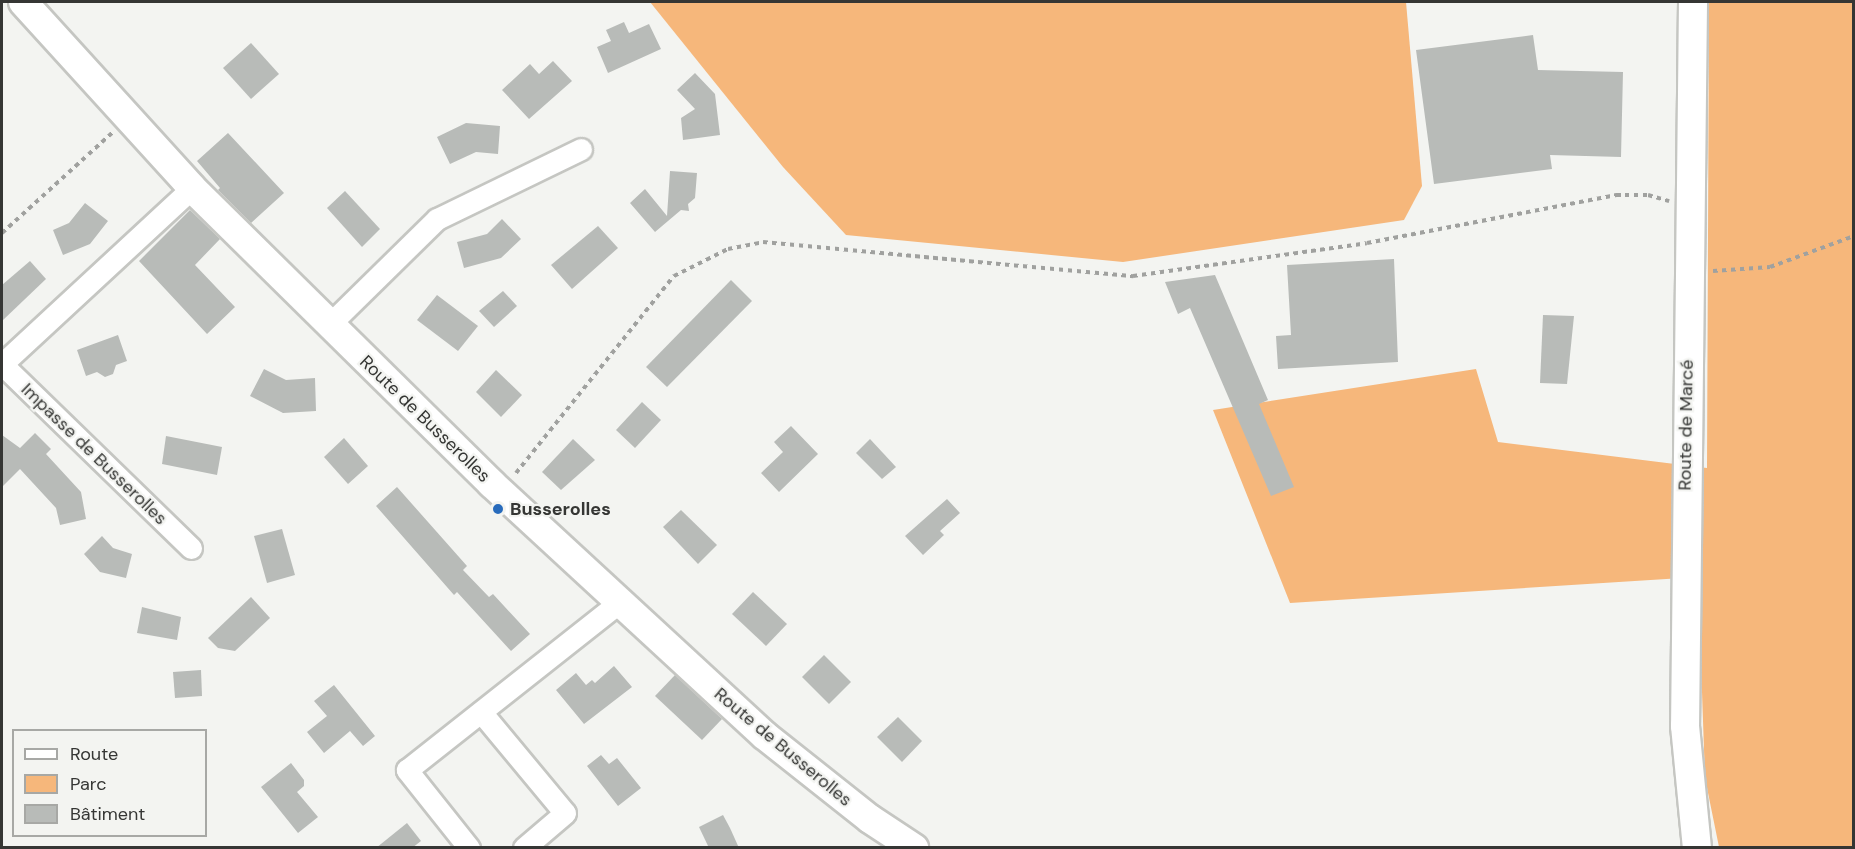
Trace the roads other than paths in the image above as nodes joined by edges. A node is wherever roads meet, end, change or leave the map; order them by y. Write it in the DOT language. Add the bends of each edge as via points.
graph roads {
  1 [pos="23,2"];
  2 [pos="1693,2"];
  3 [pos="581,148"];
  4 [pos="192,188"];
  5 [pos="329,325"];
  6 [pos="191,548"];
  7 [pos="621,602"];
  8 [pos="482,712"];
  9 [pos="469,848"];
  10 [pos="524,848"];
  11 [pos="914,848"];
  12 [pos="1697,848"];
  1 -- 4 [label="main road, Route de Busserolles"];
  2 -- 12 [label="main road, Route de Marcé" via="1685,726"];
  3 -- 5 [label="street" via="437,219"];
  4 -- 5 [label="main road, Route de Busserolles"];
  4 -- 6 [label="street, Impasse de Busserolles" via="2,364"];
  5 -- 7 [label="main road, Route de Busserolles"];
  7 -- 8 [label="street"];
  7 -- 11 [label="main road, Route de Busserolles" via="764,735 870,819"];
  8 -- 9 [label="street" via="407,770"];
  8 -- 10 [label="street" via="565,813"];
}
